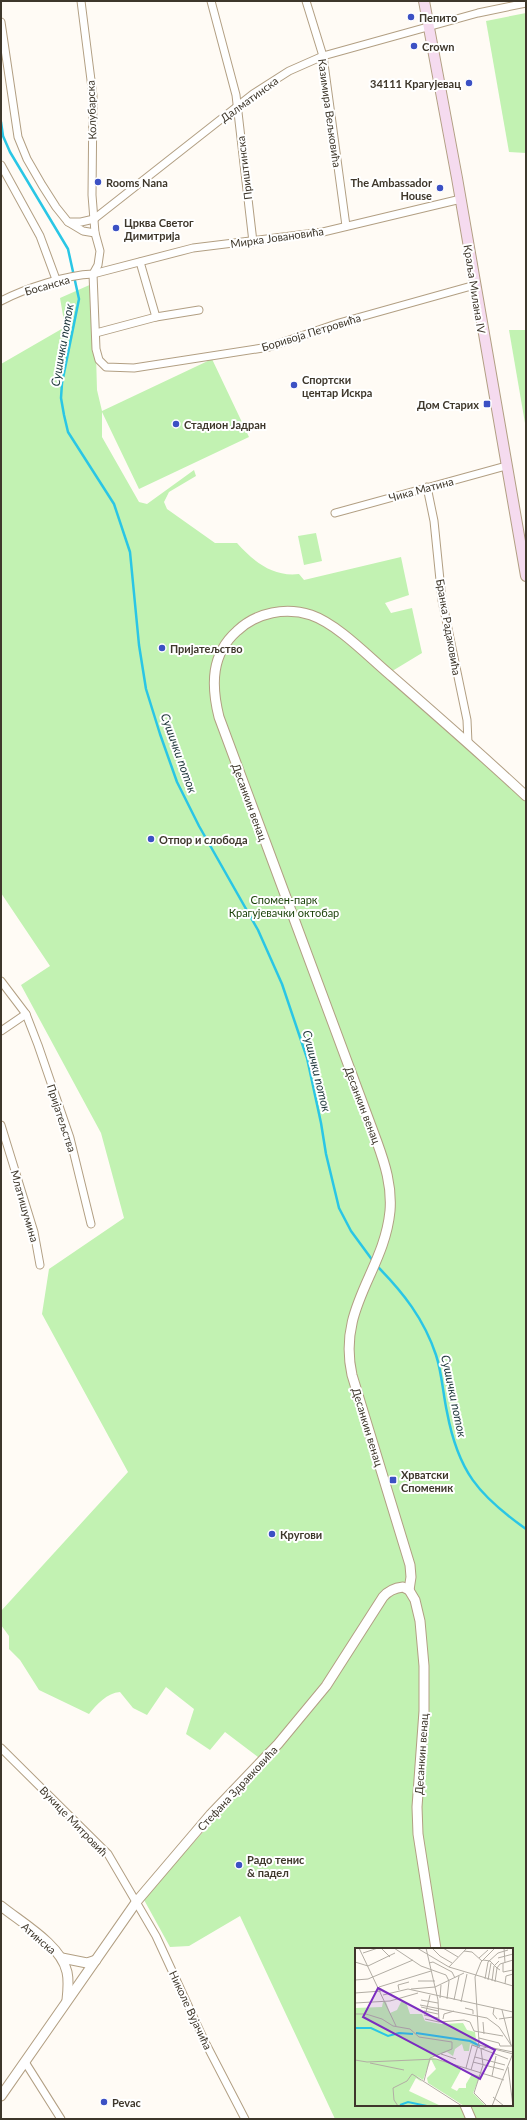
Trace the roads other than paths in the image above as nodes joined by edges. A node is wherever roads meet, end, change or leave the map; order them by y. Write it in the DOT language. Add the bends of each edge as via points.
graph roads {
  1 [pos="81,1"];
  2 [pos="211,1"];
  3 [pos="306,1"];
  4 [pos="424,1"];
  5 [pos="526,3"];
  6 [pos="1,22"];
  7 [pos="429,27"];
  8 [pos="323,56"];
  9 [pos="237,106"];
  10 [pos="1,165"];
  11 [pos="461,199"];
  12 [pos="94,218"];
  13 [pos="68,222"];
  14 [pos="346,226"];
  15 [pos="95,233"];
  16 [pos="253,242"];
  17 [pos="140,262"];
  18 [pos="94,274"];
  19 [pos="57,282"];
  20 [pos="475,285"];
  21 [pos="1,301"];
  22 [pos="199,310"];
  23 [pos="156,317"];
  24 [pos="96,333"];
  25 [pos="99,360"];
  26 [pos="506,466"];
  27 [pos="426,487"];
  28 [pos="335,513"];
  29 [pos="526,576"];
  30 [pos="468,743"];
  31 [pos="526,796"];
  32 [pos="1,981"];
  33 [pos="26,1014"];
  34 [pos="1,1032"];
  35 [pos="1,1125"];
  36 [pos="91,1224"];
  37 [pos="40,1265"];
  38 [pos="409,1590"];
  39 [pos="1,1748"];
  40 [pos="137,1901"];
  41 [pos="1,1906"];
  42 [pos="436,1948"];
  43 [pos="62,1958"];
  44 [pos="96,1960"];
  45 [pos="67,2000"];
  46 [pos="25,2062"];
  47 [pos="1,2096"];
  48 [pos="465,2106"];
  49 [pos="61,2119"];
  50 [pos="245,2119"];
  51 [pos="471,2119"];
  1 -- 12 [label="street, Колубарска" via="93,96"];
  2 -- 9 [label="street, Приштинска" via="235,89"];
  3 -- 8 [label="street, Казимира Вељковића"];
  4 -- 7 [label="main road, Краља Милана IV"];
  5 -- 7 [label="street, Далматинска"];
  6 -- 13 [label="street" via="18,137 42,185"];
  7 -- 8 [label="street, Далматинска"];
  7 -- 11 [label="main road, Краља Милана IV"];
  8 -- 9 [label="street, Далматинска" via="289,71"];
  8 -- 14 [label="street, Казимира Вељковића"];
  9 -- 12 [label="street, Далматинска"];
  9 -- 16 [label="street, Приштинска"];
  10 -- 19 [label="street" via="40,236"];
  11 -- 14 [label="street, Мирка Јовановића"];
  11 -- 20 [label="main road, Краља Милана IV"];
  12 -- 13 [label="street"];
  12 -- 15 [label="street, Колубарска"];
  13 -- 15 [label="street" via="83,231"];
  14 -- 16 [label="street, Мирка Јовановића" via="302,236"];
  15 -- 18 [label="street, Колубарска" via="100,258"];
  16 -- 17 [label="street, Мирка Јовановића" via="192,248"];
  17 -- 18 [label="street, Мирка Јовановића"];
  17 -- 23 [label="street"];
  18 -- 19 [label="street, Босанска"];
  18 -- 24 [label="street, Колубарска"];
  19 -- 21 [label="street, Босанска" via="18,293"];
  20 -- 25 [label="street, Боривоја Петровића" via="339,323 269,347 134,368 106,367"];
  20 -- 26 [label="main road, Краља Милана IV"];
  22 -- 23 [label="street"];
  23 -- 24 [label="street"];
  24 -- 25 [label="street, Колубарска"];
  26 -- 27 [label="street, Чика Матина"];
  26 -- 29 [label="main road, Краља Милана IV"];
  27 -- 28 [label="street, Чика Матина"];
  27 -- 30 [label="street, Бранка Радаковића" via="434,521 442,600 467,720"];
  30 -- 31 [label="street, Десанкин венац"];
  30 -- 38 [label="street, Десанкин венац" via="345,637 322,620 305,614 291,611 276,612 245,624 229,640 215,668 213,693 219,717 385,1165 390,1186 390,1211 378,1254 351,1326 349,1358 410,1565"];
  32 -- 33 [label="street, Пријатељства"];
  33 -- 34 [label="street"];
  33 -- 36 [label="street, Пријатељства" via="70,1138"];
  35 -- 37 [label="street, Млатишумина" via="34,1232"];
  38 -- 40 [label="street, Стефана Здравковића" via="403,1587 387,1593 326,1686 278,1744 211,1814"];
  38 -- 42 [label="street, Десанкин венац" via="415,1600 420,1621 424,1666 418,1834"];
  39 -- 40 [label="street, Вукице Митровић" via="108,1854"];
  40 -- 44 [label="street, Стефана Здравковића"];
  40 -- 50 [label="street, Николе Вујачића"];
  41 -- 43 [label="street, Атинска"];
  43 -- 44 [label="street" via="82,1962"];
  43 -- 45 [label="street, Атинска" via="68,1979"];
  44 -- 45 [label="street, Стефана Здравковића"];
  45 -- 46 [label="street, Стефана Здравковића"];
  46 -- 47 [label="street, Стефана Здравковића"];
  46 -- 49 [label="street"];
  48 -- 51 [label="street"];
}
